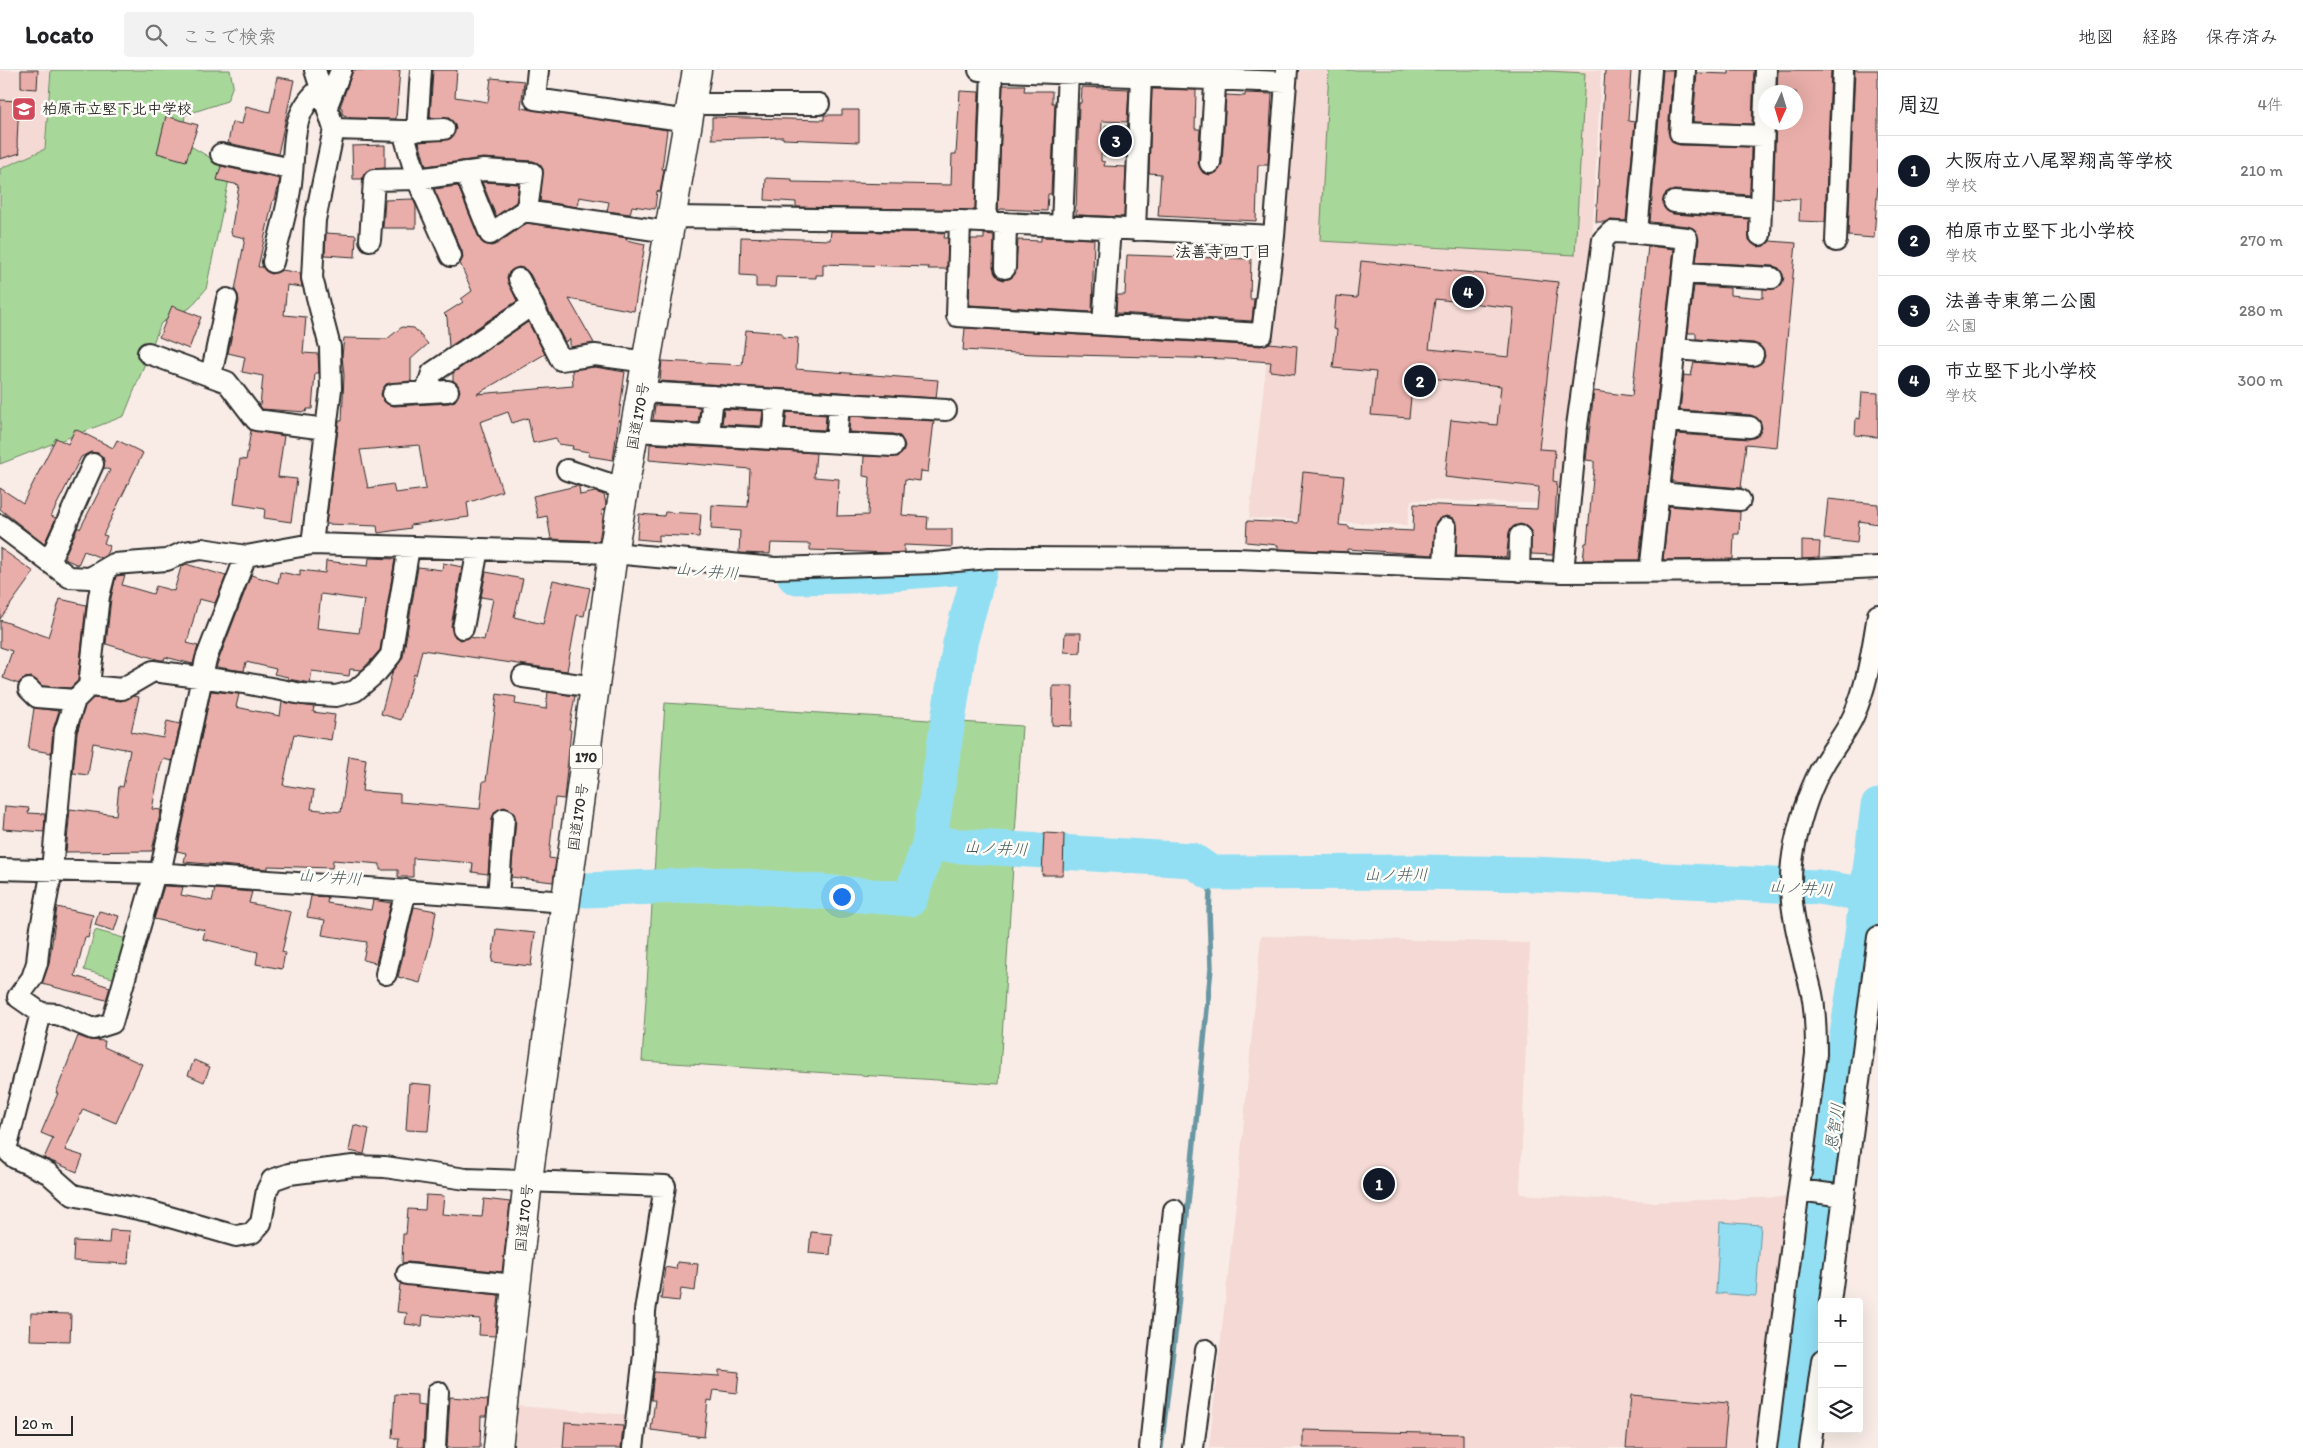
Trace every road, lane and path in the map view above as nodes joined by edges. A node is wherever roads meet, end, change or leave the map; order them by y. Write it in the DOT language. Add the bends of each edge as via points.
graph roads {
  1 [pos="340,70"];
  2 [pos="421,70"];
  3 [pos="538,70"];
  4 [pos="697,70"];
  5 [pos="979,70"];
  6 [pos="992,70"];
  7 [pos="1651,70"];
  8 [pos="1685,70"];
  9 [pos="1766,70"];
  10 [pos="1843,70"];
  11 [pos="1068,72"];
  12 [pos="1216,74"];
  13 [pos="1141,76"];
  14 [pos="1287,76"];
  15 [pos="321,88"];
  16 [pos="819,104"];
  17 [pos="690,112"];
  18 [pos="334,129"];
  19 [pos="444,129"];
  20 [pos="410,131"];
  21 [pos="1763,136"];
  22 [pos="221,154"];
  23 [pos="1210,163"];
  24 [pos="292,169"];
  25 [pos="465,172"];
  26 [pos="417,179"];
  27 [pos="1674,202"];
  28 [pos="1760,208"];
  29 [pos="527,211"];
  30 [pos="960,220"];
  31 [pos="986,222"];
  32 [pos="1006,223"];
  33 [pos="670,224"];
  34 [pos="1062,226"];
  35 [pos="1110,228"];
  36 [pos="1135,230"];
  37 [pos="1637,233"];
  38 [pos="1760,235"];
  39 [pos="1274,236"];
  40 [pos="370,240"];
  41 [pos="1836,241"];
  42 [pos="451,256"];
  43 [pos="273,262"];
  44 [pos="1004,268"];
  45 [pos="1683,273"];
  46 [pos="1772,278"];
  47 [pos="519,279"];
  48 [pos="227,299"];
  49 [pos="532,305"];
  50 [pos="1103,325"];
  51 [pos="1675,349"];
  52 [pos="148,353"];
  53 [pos="1753,355"];
  54 [pos="647,362"];
  55 [pos="211,376"];
  56 [pos="448,391"];
  57 [pos="426,392"];
  58 [pos="642,392"];
  59 [pos="393,394"];
  60 [pos="713,396"];
  61 [pos="776,400"];
  62 [pos="839,404"];
  63 [pos="946,410"];
  64 [pos="1667,421"];
  65 [pos="1750,427"];
  66 [pos="326,429"];
  67 [pos="635,431"];
  68 [pos="709,435"];
  69 [pos="772,439"];
  70 [pos="836,443"];
  71 [pos="893,446"];
  72 [pos="93,464"];
  73 [pos="567,470"];
  74 [pos="625,489"];
  75 [pos="1659,493"];
  76 [pos="1740,500"];
  77 [pos="0,525"];
  78 [pos="1446,528"];
  79 [pos="1520,536"];
  80 [pos="312,544"];
  81 [pos="409,547"];
  82 [pos="478,549"];
  83 [pos="614,553"];
  84 [pos="246,556"];
  85 [pos="49,562"];
  86 [pos="1444,567"];
  87 [pos="1878,567"];
  88 [pos="106,569"];
  89 [pos="1519,571"];
  90 [pos="1563,572"];
  91 [pos="1650,572"];
  92 [pos="1878,615"];
  93 [pos="463,628"];
  94 [pos="203,677"];
  95 [pos="524,677"];
  96 [pos="595,687"];
  97 [pos="29,690"];
  98 [pos="82,693"];
  99 [pos="504,819"];
  100 [pos="0,869"];
  101 [pos="52,870"];
  102 [pos="158,873"];
  103 [pos="406,890"];
  104 [pos="498,897"];
  105 [pos="567,902"];
  106 [pos="1878,937"];
  107 [pos="386,974"];
  108 [pos="41,1013"];
  109 [pos="0,1145"];
  110 [pos="528,1180"];
  111 [pos="1802,1190"];
  112 [pos="1838,1196"];
  113 [pos="1174,1210"];
  114 [pos="407,1274"];
  115 [pos="516,1285"];
  116 [pos="1830,1298"];
  117 [pos="1206,1350"];
  118 [pos="1818,1388"];
  119 [pos="438,1392"];
  120 [pos="435,1448"];
  121 [pos="498,1448"];
  122 [pos="633,1448"];
  123 [pos="1150,1448"];
  124 [pos="1194,1448"];
  125 [pos="1766,1448"];
  126 [pos="1810,1448"];
  1 -- 15 [label="street"];
  2 -- 20 [label="street"];
  3 -- 17 [label="street" via="534,99"];
  4 -- 17 [label="highway, 国道170号 / 170"];
  5 -- 6 [label="street"];
  6 -- 11 [label="street"];
  6 -- 31 [label="street"];
  7 -- 37 [label="street"];
  8 -- 21 [label="street" via="1680,133"];
  9 -- 21 [label="street"];
  10 -- 41 [label="street"];
  11 -- 13 [label="street"];
  11 -- 34 [label="street"];
  12 -- 13 [label="street"];
  12 -- 14 [label="street"];
  12 -- 23 [label="street"];
  13 -- 36 [label="street"];
  14 -- 39 [label="street"];
  15 -- 18 [label="street"];
  15 -- 24 [label="street" via="308,99 294,131"];
  16 -- 17 [label="street"];
  17 -- 33 [label="highway, 国道170号 / 170"];
  18 -- 20 [label="street"];
  18 -- 66 [label="street" via="315,220 312,278 330,346 331,389"];
  19 -- 20 [label="street"];
  20 -- 26 [label="street"];
  21 -- 28 [label="street"];
  22 -- 24 [label="street"];
  24 -- 43 [label="street"];
  25 -- 26 [label="street"];
  25 -- 29 [label="street" via="484,170 532,174"];
  25 -- 29 [label="street" via="490,234"];
  26 -- 40 [label="street" via="374,180"];
  26 -- 42 [label="street"];
  27 -- 28 [label="street"];
  28 -- 38 [label="street"];
  29 -- 33 [label="street"];
  30 -- 31 [label="street"];
  30 -- 33 [label="street"];
  30 -- 50 [label="street" via="957,316"];
  31 -- 32 [label="street"];
  32 -- 34 [label="street"];
  32 -- 44 [label="street"];
  33 -- 54 [label="highway, 国道170号 / 170"];
  34 -- 35 [label="street"];
  35 -- 36 [label="street"];
  35 -- 50 [label="street"];
  36 -- 39 [label="street"];
  37 -- 45 [label="street" via="1687,238"];
  37 -- 90 [label="street" via="1611,232 1604,240 1577,426"];
  39 -- 50 [label="street" via="1262,334"];
  45 -- 46 [label="street"];
  45 -- 51 [label="street"];
  47 -- 49 [label="street"];
  48 -- 55 [label="street"];
  49 -- 54 [label="street" via="561,360 595,355"];
  49 -- 57 [label="street" via="432,373"];
  51 -- 53 [label="street"];
  51 -- 64 [label="street"];
  52 -- 55 [label="street"];
  54 -- 58 [label="highway, 国道170号 / 170"];
  55 -- 66 [label="street" via="227,382 256,420"];
  56 -- 57 [label="street"];
  57 -- 59 [label="street"];
  58 -- 60 [label="street"];
  58 -- 67 [label="highway, 国道170号 / 170"];
  60 -- 61 [label="street"];
  60 -- 68 [label="street"];
  61 -- 62 [label="street"];
  61 -- 69 [label="street"];
  62 -- 63 [label="street"];
  62 -- 70 [label="street"];
  64 -- 65 [label="street"];
  64 -- 75 [label="street"];
  66 -- 80 [label="street"];
  67 -- 68 [label="street"];
  67 -- 74 [label="highway, 国道170号 / 170"];
  68 -- 69 [label="street"];
  69 -- 70 [label="street"];
  70 -- 71 [label="street"];
  72 -- 85 [label="street"];
  73 -- 74 [label="street"];
  74 -- 83 [label="highway, 国道170号 / 170"];
  75 -- 76 [label="street"];
  75 -- 91 [label="street"];
  77 -- 85 [label="street"];
  78 -- 86 [label="street"];
  79 -- 89 [label="street"];
  80 -- 81 [label="street"];
  80 -- 84 [label="street"];
  81 -- 82 [label="street"];
  81 -- 94 [label="street" via="391,655 355,691 336,696 302,694"];
  82 -- 83 [label="street"];
  82 -- 93 [label="street"];
  83 -- 86 [label="street" via="775,568 989,558 1236,559"];
  83 -- 96 [label="highway, 国道170号 / 170"];
  84 -- 88 [label="street" via="202,549 184,552 167,560 114,564"];
  84 -- 94 [label="street" via="206,659"];
  85 -- 88 [label="street" via="69,577 90,578"];
  86 -- 89 [label="street"];
  87 -- 91 [label="street"];
  88 -- 98 [label="street"];
  89 -- 90 [label="street"];
  90 -- 91 [label="street"];
  92 -- 111 [label="street" via="1862,694 1845,735 1825,763 1806,802 1794,853 1794,928 1815,1013 1816,1054"];
  94 -- 98 [label="street" via="153,671 122,689"];
  94 -- 102 [label="street"];
  95 -- 96 [label="street"];
  96 -- 105 [label="highway, 国道170号 / 170"];
  97 -- 98 [label="street" via="37,697"];
  98 -- 101 [label="street" via="65,731"];
  99 -- 104 [label="street"];
  100 -- 101 [label="street"];
  101 -- 102 [label="street"];
  101 -- 108 [label="street" via="37,963 32,978 18,997"];
  102 -- 103 [label="street"];
  102 -- 108 [label="street" via="112,1024 93,1029 57,1014"];
  103 -- 104 [label="street"];
  103 -- 107 [label="street"];
  104 -- 105 [label="street"];
  105 -- 110 [label="highway, 国道170号 / 170"];
  106 -- 112 [label="street"];
  108 -- 109 [label="street" via="8,1142"];
  109 -- 110 [label="street" via="15,1158 48,1173 73,1195 152,1212 236,1236 252,1233 261,1223 272,1180 289,1174 353,1166 385,1167 466,1179"];
  110 -- 115 [label="highway, 国道170号 / 170"];
  110 -- 122 [label="street" via="665,1186 645,1311 644,1355"];
  111 -- 112 [label="street"];
  111 -- 125 [label="street"];
  112 -- 116 [label="street"];
  113 -- 123 [label="street"];
  114 -- 115 [label="street"];
  115 -- 121 [label="highway, 国道170号 / 170"];
  117 -- 124 [label="street"];
  118 -- 126 [label="street"];
  119 -- 120 [label="street"];
}
